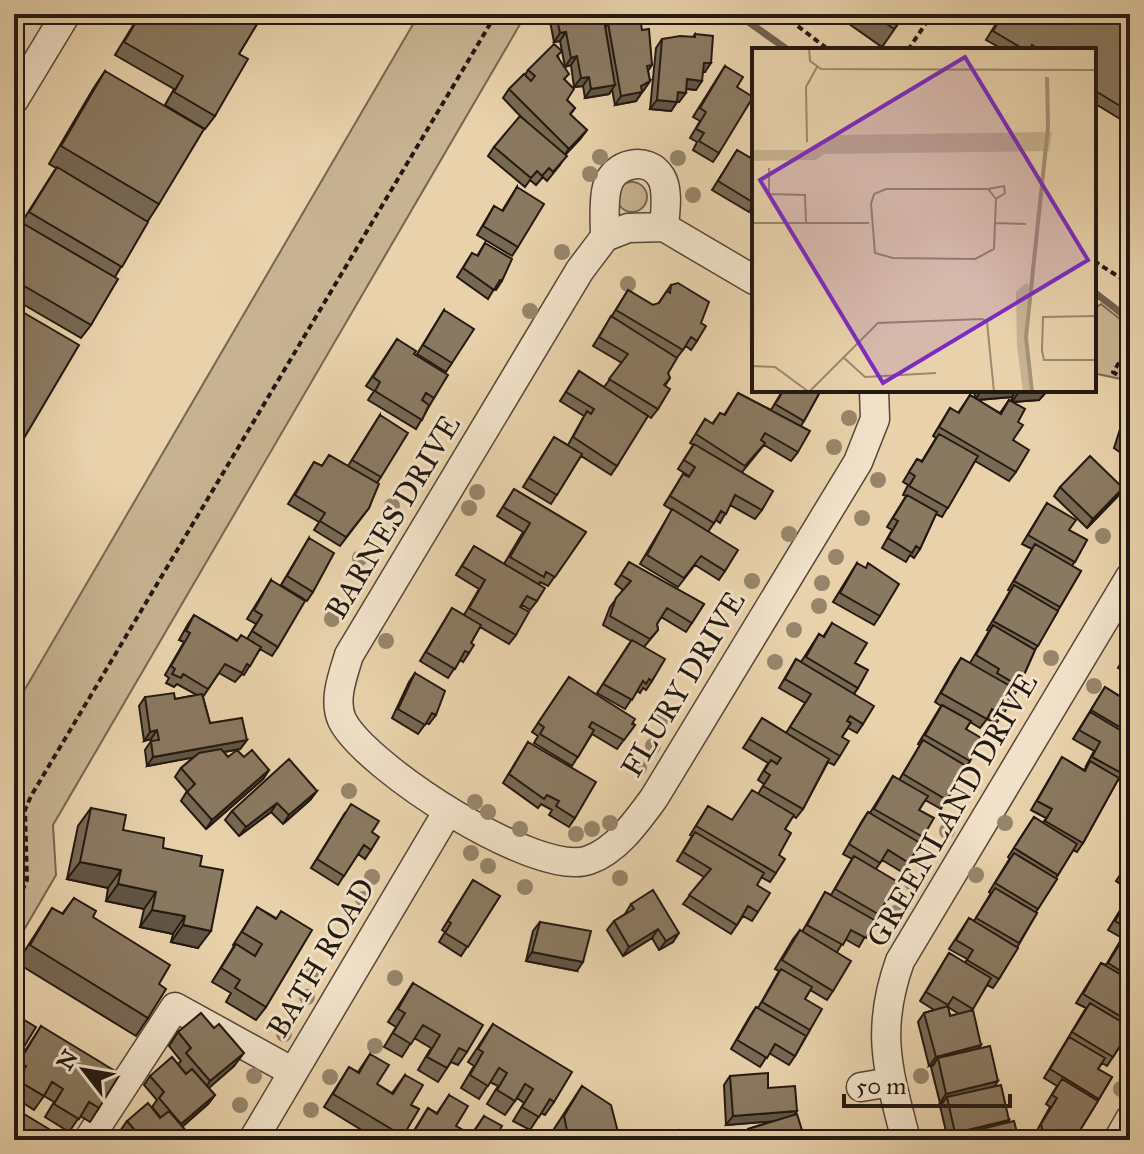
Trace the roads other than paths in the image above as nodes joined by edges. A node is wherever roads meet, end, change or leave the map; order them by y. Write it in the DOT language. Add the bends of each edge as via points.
graph roads {
  1 [pos="66,14"];
  2 [pos="14,100"];
  3 [pos="664,227"];
  4 [pos="605,237"];
  5 [pos="752,279"];
  6 [pos="874,392"];
  7 [pos="1130,577"];
  8 [pos="448,811"];
  9 [pos="293,1072"];
  10 [pos="891,1082"];
  11 [pos="861,1087"];
  12 [pos="1130,1119"];
  13 [pos="88,1140"];
  14 [pos="253,1140"];
  15 [pos="906,1140"];
  16 [pos="1118,1140"];
  1 -- 2 [label="street"];
  3 -- 4 [label="street" via="628,228"];
  3 -- 4 [label="street" via="662,177 646,164 632,164 607,184"];
  3 -- 5 [label="street"];
  4 -- 8 [label="street, BARNES DRIVE" via="580,270 349,655 339,693 341,719 373,758"];
  6 -- 8 [label="street, FLURY DRIVE" via="875,419 858,462 633,827 587,861 558,861 528,854"];
  7 -- 10 [label="street, GREENLAND DRIVE" via="900,961 883,1026"];
  8 -- 9 [label="street, BATH ROAD"];
  9 -- 13 [label="street" via="175,1007"];
  9 -- 14 [label="street, BATH ROAD"];
  10 -- 11 [label="street"];
  10 -- 15 [label="street, GREENLAND DRIVE"];
  12 -- 16 [label="street"];
}
